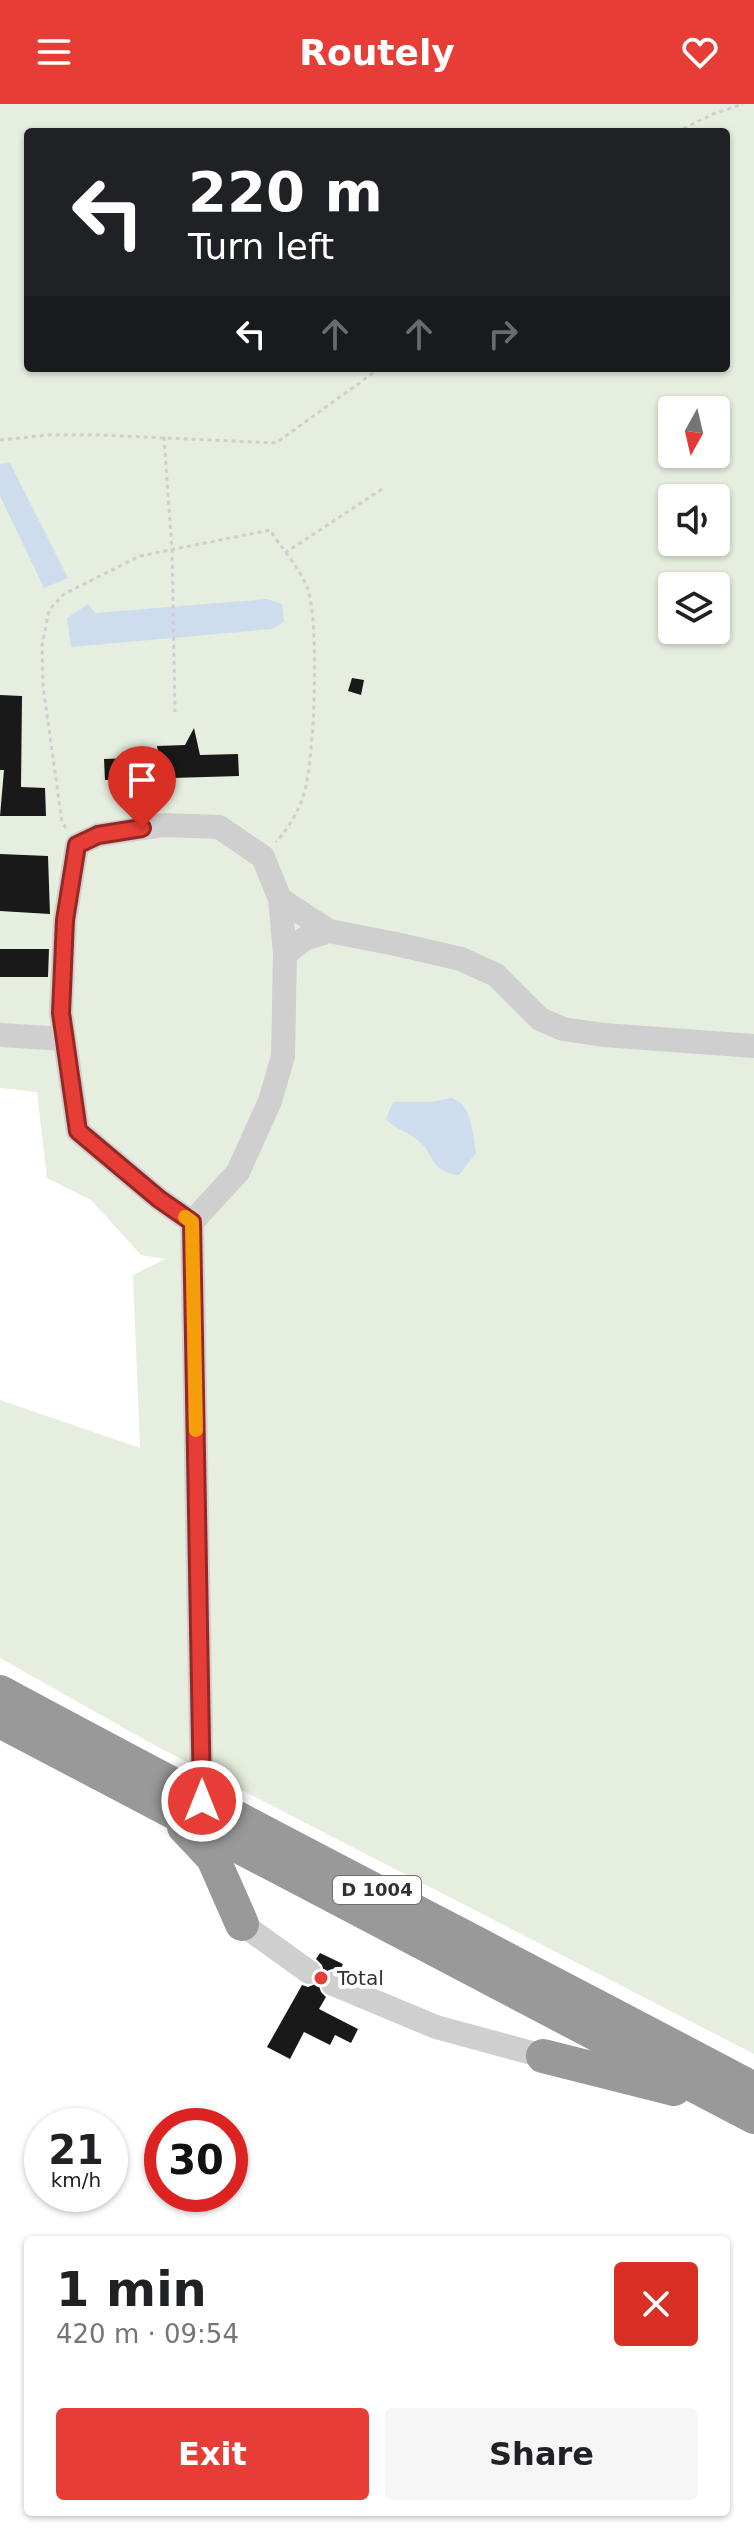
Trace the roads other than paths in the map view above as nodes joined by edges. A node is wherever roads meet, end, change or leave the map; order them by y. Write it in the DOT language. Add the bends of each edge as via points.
graph roads {
  1 [pos="280,899"];
  2 [pos="329,931"];
  3 [pos="285,954"];
  4 [pos="0,1035"];
  5 [pos="65,1039"];
  6 [pos="754,1046"];
  7 [pos="192,1222"];
  8 [pos="0,1692"];
  9 [pos="0,1721"];
  10 [pos="202,1801"];
  11 [pos="167,1810"];
  12 [pos="242,1924"];
  13 [pos="309,1972"];
  14 [pos="333,1984"];
  15 [pos="543,2056"];
  16 [pos="744,2102"];
  1 -- 2 [label="street"];
  1 -- 3 [label="street"];
  1 -- 5 [label="street" via="263,857 219,827 164,825 98,835 77,845 65,920"];
  2 -- 3 [label="street" via="304,939"];
  2 -- 6 [label="street" via="461,959 496,975 540,1019 563,1029"];
  3 -- 7 [label="street" via="283,1056 270,1101 238,1172"];
  4 -- 5 [label="street"];
  5 -- 7 [label="street" via="78,1131"];
  7 -- 10 [label="street"];
  8 -- 10 [label="highway, D 1004"];
  9 -- 11 [label="highway, D 1004"];
  10 -- 16 [label="highway, D 1004" via="400,1902"];
  11 -- 12 [label="highway" via="213,1858"];
  11 -- 16 [label="highway, D 1004"];
  12 -- 13 [label="street"];
  14 -- 15 [label="street" via="436,2027"];
  15 -- 16 [label="highway"];
}
